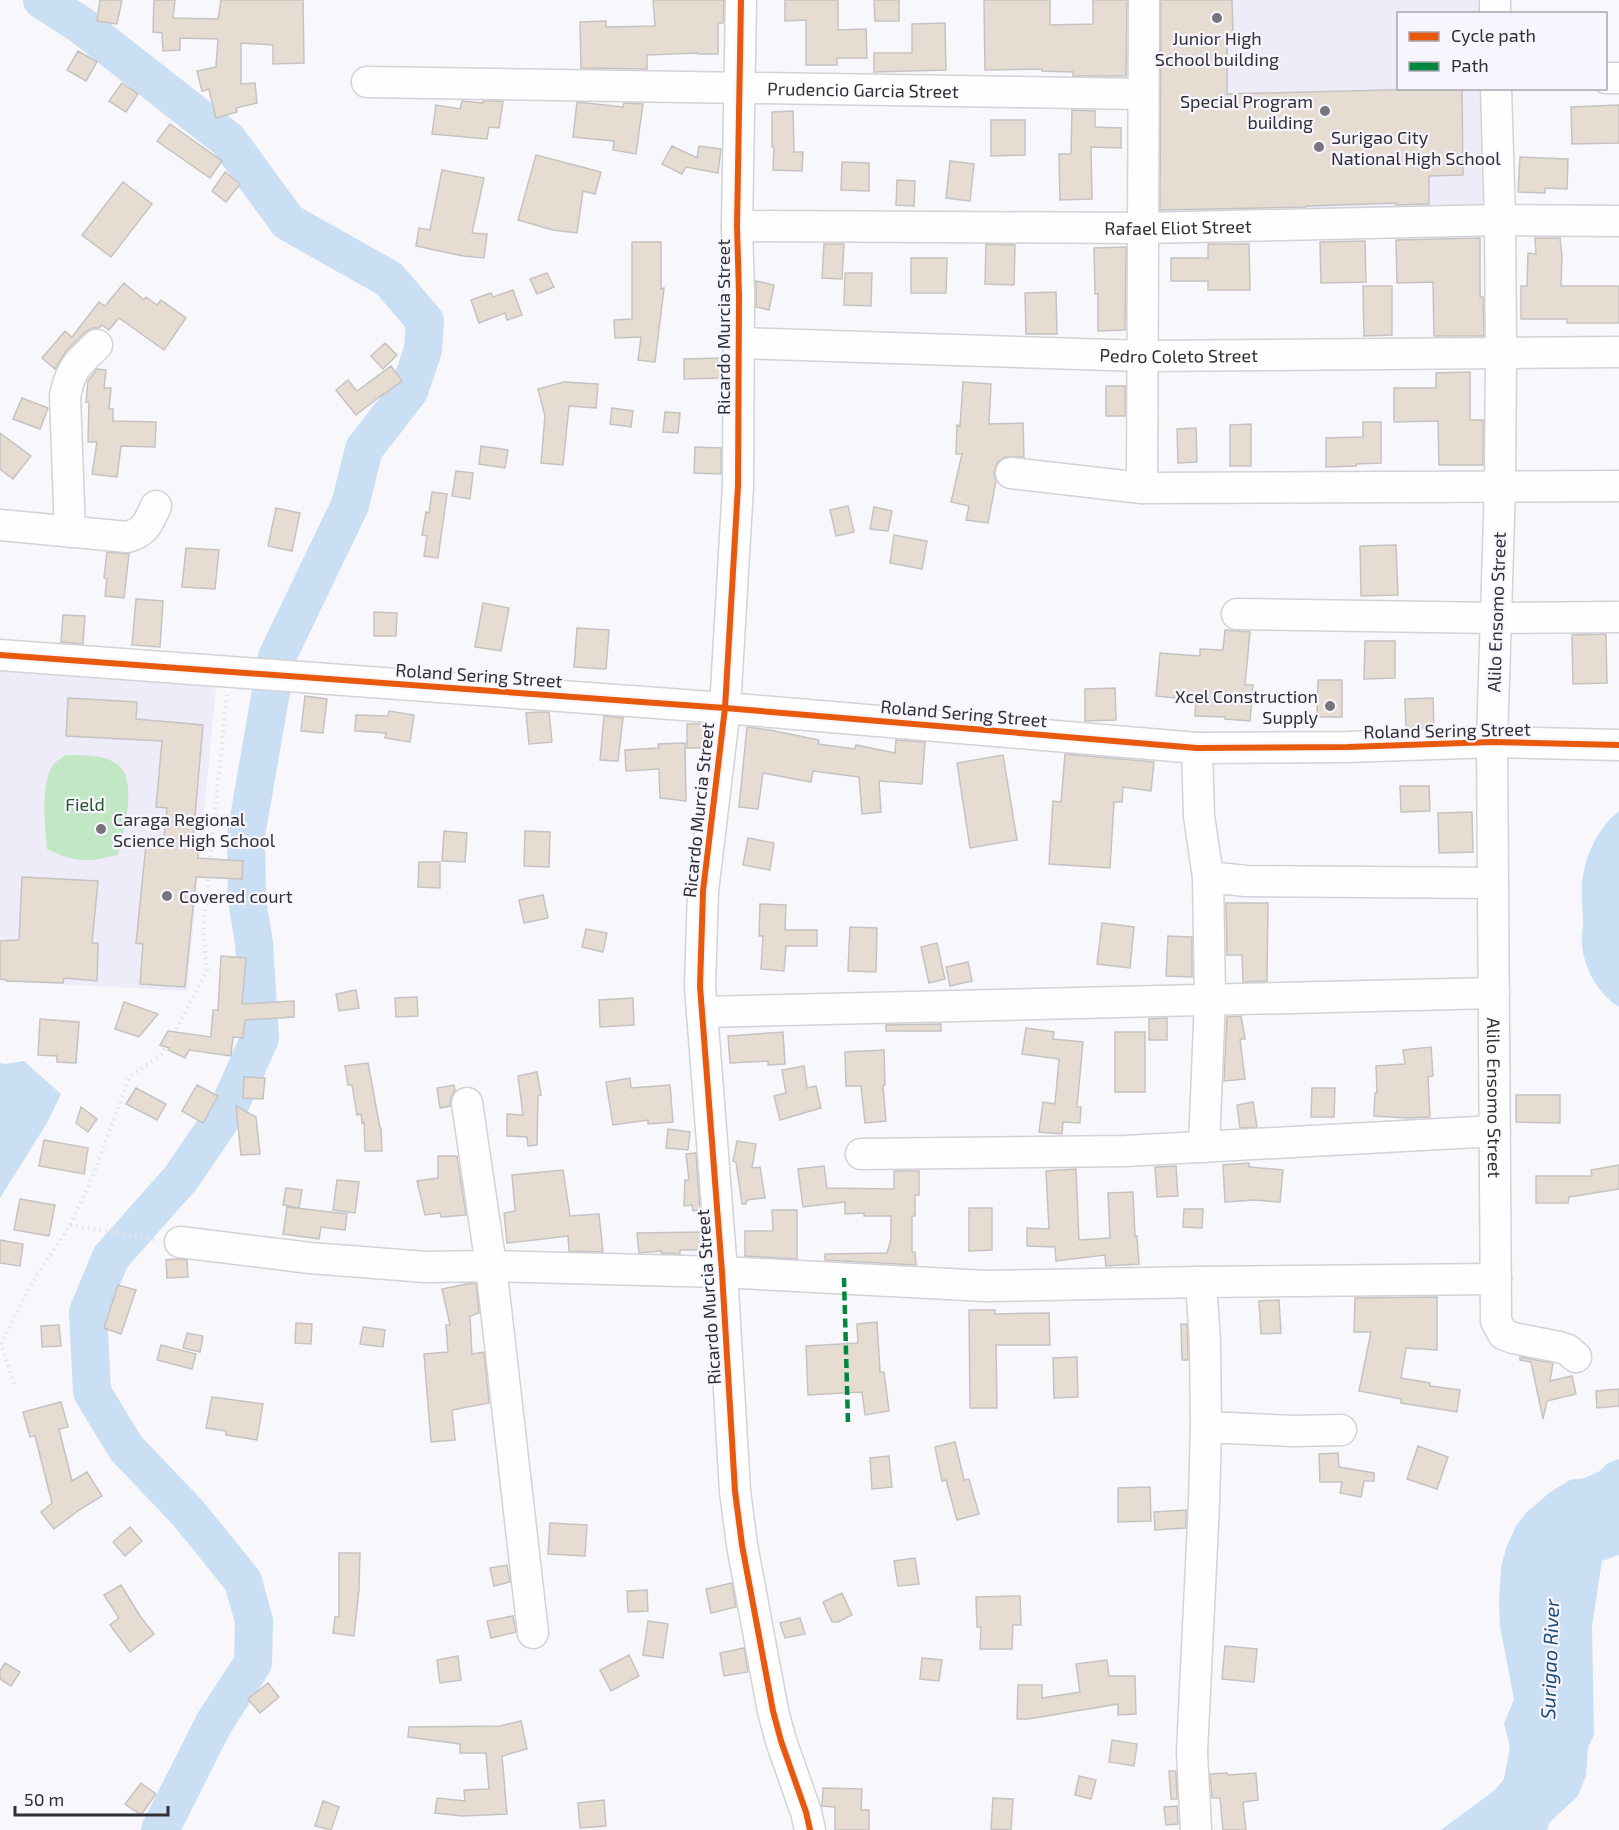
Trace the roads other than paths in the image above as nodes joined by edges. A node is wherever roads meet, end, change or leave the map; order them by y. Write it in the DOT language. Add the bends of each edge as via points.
graph roads {
  1 [pos="741,0"];
  2 [pos="1144,0"];
  3 [pos="367,82"];
  4 [pos="739,89"];
  5 [pos="1496,90"];
  6 [pos="1143,94"];
  7 [pos="1500,220"];
  8 [pos="1619,221"];
  9 [pos="737,226"];
  10 [pos="1144,228"];
  11 [pos="739,343"];
  12 [pos="97,345"];
  13 [pos="1501,352"];
  14 [pos="1619,352"];
  15 [pos="1142,356"];
  16 [pos="1011,473"];
  17 [pos="1500,486"];
  18 [pos="1619,486"];
  19 [pos="1142,488"];
  20 [pos="156,506"];
  21 [pos="0,525"];
  22 [pos="70,532"];
  23 [pos="1237,614"];
  24 [pos="1619,617"];
  25 [pos="1495,618"];
  26 [pos="0,655"];
  27 [pos="724,708"];
  28 [pos="1492,742"];
  29 [pos="1619,745"];
  30 [pos="1197,748"];
  31 [pos="1208,878"];
  32 [pos="1493,883"];
  33 [pos="1494,993"];
  34 [pos="1210,999"];
  35 [pos="702,1012"];
  36 [pos="467,1103"];
  37 [pos="1495,1131"];
  38 [pos="1204,1148"];
  39 [pos="861,1154"];
  40 [pos="166,1241"];
  41 [pos="491,1266"];
  42 [pos="722,1272"];
  43 [pos="1496,1279"];
  44 [pos="1201,1282"];
  45 [pos="1576,1357"];
  46 [pos="1206,1427"];
  47 [pos="1341,1430"];
  48 [pos="533,1633"];
  49 [pos="810,1830"];
  50 [pos="1196,1830"];
  1 -- 4 [label="street, Ricardo Murcia Street"];
  2 -- 6 [label="street"];
  3 -- 4 [label="street, Prudencio Garcia Street"];
  4 -- 6 [label="street, Prudencio Garcia Street"];
  4 -- 9 [label="street, Ricardo Murcia Street"];
  5 -- 7 [label="street, Alilo Ensomo Street"];
  6 -- 10 [label="street"];
  7 -- 8 [label="street, Rafael Eliot Street"];
  7 -- 10 [label="street, Rafael Eliot Street"];
  7 -- 13 [label="street, Alilo Ensomo Street"];
  9 -- 10 [label="street, Rafael Eliot Street"];
  9 -- 11 [label="street, Ricardo Murcia Street"];
  10 -- 15 [label="street"];
  11 -- 15 [label="street, Pedro Coleto Street"];
  11 -- 27 [label="street, Ricardo Murcia Street" via="738,486"];
  12 -- 22 [label="street" via="69,377 65,396"];
  13 -- 14 [label="street, Pedro Coleto Street"];
  13 -- 15 [label="street, Pedro Coleto Street"];
  13 -- 17 [label="street, Alilo Ensomo Street"];
  15 -- 19 [label="street"];
  16 -- 19 [label="street"];
  17 -- 18 [label="street"];
  17 -- 19 [label="street"];
  17 -- 25 [label="street, Alilo Ensomo Street"];
  20 -- 22 [label="street" via="146,528 138,534 127,537"];
  21 -- 22 [label="street"];
  23 -- 25 [label="street"];
  24 -- 25 [label="street"];
  25 -- 28 [label="street, Alilo Ensomo Street"];
  26 -- 27 [label="street, Roland Sering Street"];
  27 -- 30 [label="street, Roland Sering Street"];
  27 -- 35 [label="street, Ricardo Murcia Street" via="703,891"];
  28 -- 29 [label="street, Roland Sering Street"];
  28 -- 30 [label="street, Roland Sering Street"];
  28 -- 32 [label="street, Alilo Ensomo Street"];
  30 -- 31 [label="street" via="1199,816"];
  31 -- 32 [label="street"];
  31 -- 34 [label="street"];
  32 -- 33 [label="street, Alilo Ensomo Street"];
  33 -- 34 [label="street"];
  33 -- 37 [label="street, Alilo Ensomo Street"];
  34 -- 35 [label="street"];
  34 -- 38 [label="street"];
  35 -- 42 [label="street, Ricardo Murcia Street"];
  36 -- 41 [label="street"];
  37 -- 38 [label="street"];
  37 -- 43 [label="street, Alilo Ensomo Street"];
  38 -- 39 [label="street"];
  40 -- 41 [label="street" via="322,1259 426,1267"];
  41 -- 42 [label="street"];
  41 -- 48 [label="street"];
  42 -- 44 [label="street" via="986,1286"];
  42 -- 49 [label="street, Ricardo Murcia Street" via="735,1491 742,1545 780,1741"];
  43 -- 44 [label="street"];
  43 -- 45 [label="street, Alilo Ensomo Street" via="1496,1321 1503,1334 1559,1347"];
  44 -- 46 [label="street"];
  46 -- 47 [label="street"];
  46 -- 50 [label="street" via="1192,1752"];
}
